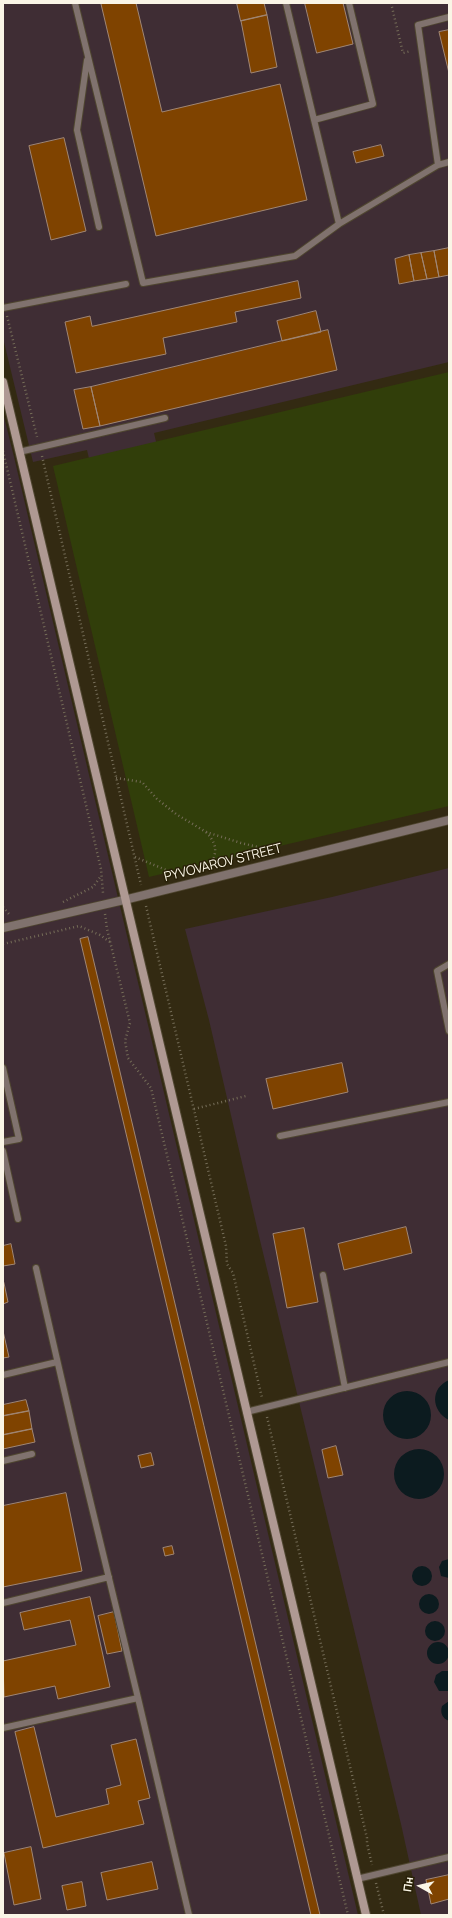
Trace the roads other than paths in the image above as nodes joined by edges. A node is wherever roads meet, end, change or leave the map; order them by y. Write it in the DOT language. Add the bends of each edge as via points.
graph roads {
  1 [pos="75,3"];
  2 [pos="286,3"];
  3 [pos="349,3"];
  4 [pos="449,17"];
  5 [pos="88,57"];
  6 [pos="314,120"];
  7 [pos="449,162"];
  8 [pos="438,165"];
  9 [pos="339,224"];
  10 [pos="99,227"];
  11 [pos="126,284"];
  12 [pos="3,308"];
  13 [pos="3,382"];
  14 [pos="165,418"];
  15 [pos="19,452"];
  16 [pos="449,820"];
  17 [pos="124,900"];
  18 [pos="3,928"];
  19 [pos="449,964"];
  20 [pos="449,1031"];
  21 [pos="3,1068"];
  22 [pos="449,1102"];
  23 [pos="280,1136"];
  24 [pos="3,1142"];
  25 [pos="3,1151"];
  26 [pos="18,1219"];
  27 [pos="36,1268"];
  28 [pos="322,1275"];
  29 [pos="57,1362"];
  30 [pos="449,1362"];
  31 [pos="3,1375"];
  32 [pos="345,1388"];
  33 [pos="246,1412"];
  34 [pos="32,1454"];
  35 [pos="3,1461"];
  36 [pos="109,1577"];
  37 [pos="3,1603"];
  38 [pos="138,1698"];
  39 [pos="3,1728"];
  40 [pos="449,1857"];
  41 [pos="357,1879"];
  42 [pos="189,1915"];
  43 [pos="366,1915"];
  1 -- 5 [label="lane"];
  2 -- 6 [label="lane"];
  3 -- 6 [label="lane" via="373,104"];
  4 -- 8 [label="lane" via="418,25"];
  5 -- 9 [label="lane" via="143,283 295,256"];
  5 -- 10 [label="lane" via="77,130"];
  6 -- 9 [label="lane"];
  7 -- 8 [label="lane"];
  8 -- 9 [label="lane"];
  11 -- 12 [label="lane"];
  13 -- 15 [label="main road"];
  14 -- 15 [label="lane"];
  15 -- 17 [label="main road"];
  16 -- 17 [label="street, PYVOVAROV STREET"];
  17 -- 18 [label="street, PYVOVAROV STREET"];
  17 -- 33 [label="main road"];
  19 -- 20 [label="lane" via="436,971"];
  21 -- 24 [label="lane" via="20,1139"];
  22 -- 23 [label="lane"];
  25 -- 26 [label="lane"];
  27 -- 29 [label="lane"];
  28 -- 32 [label="lane"];
  29 -- 31 [label="lane"];
  29 -- 36 [label="lane"];
  30 -- 32 [label="lane"];
  32 -- 33 [label="lane"];
  33 -- 41 [label="main road"];
  34 -- 35 [label="lane"];
  36 -- 37 [label="lane"];
  36 -- 38 [label="lane"];
  38 -- 39 [label="lane"];
  38 -- 42 [label="lane"];
  40 -- 41 [label="lane"];
  41 -- 43 [label="main road"];
}
